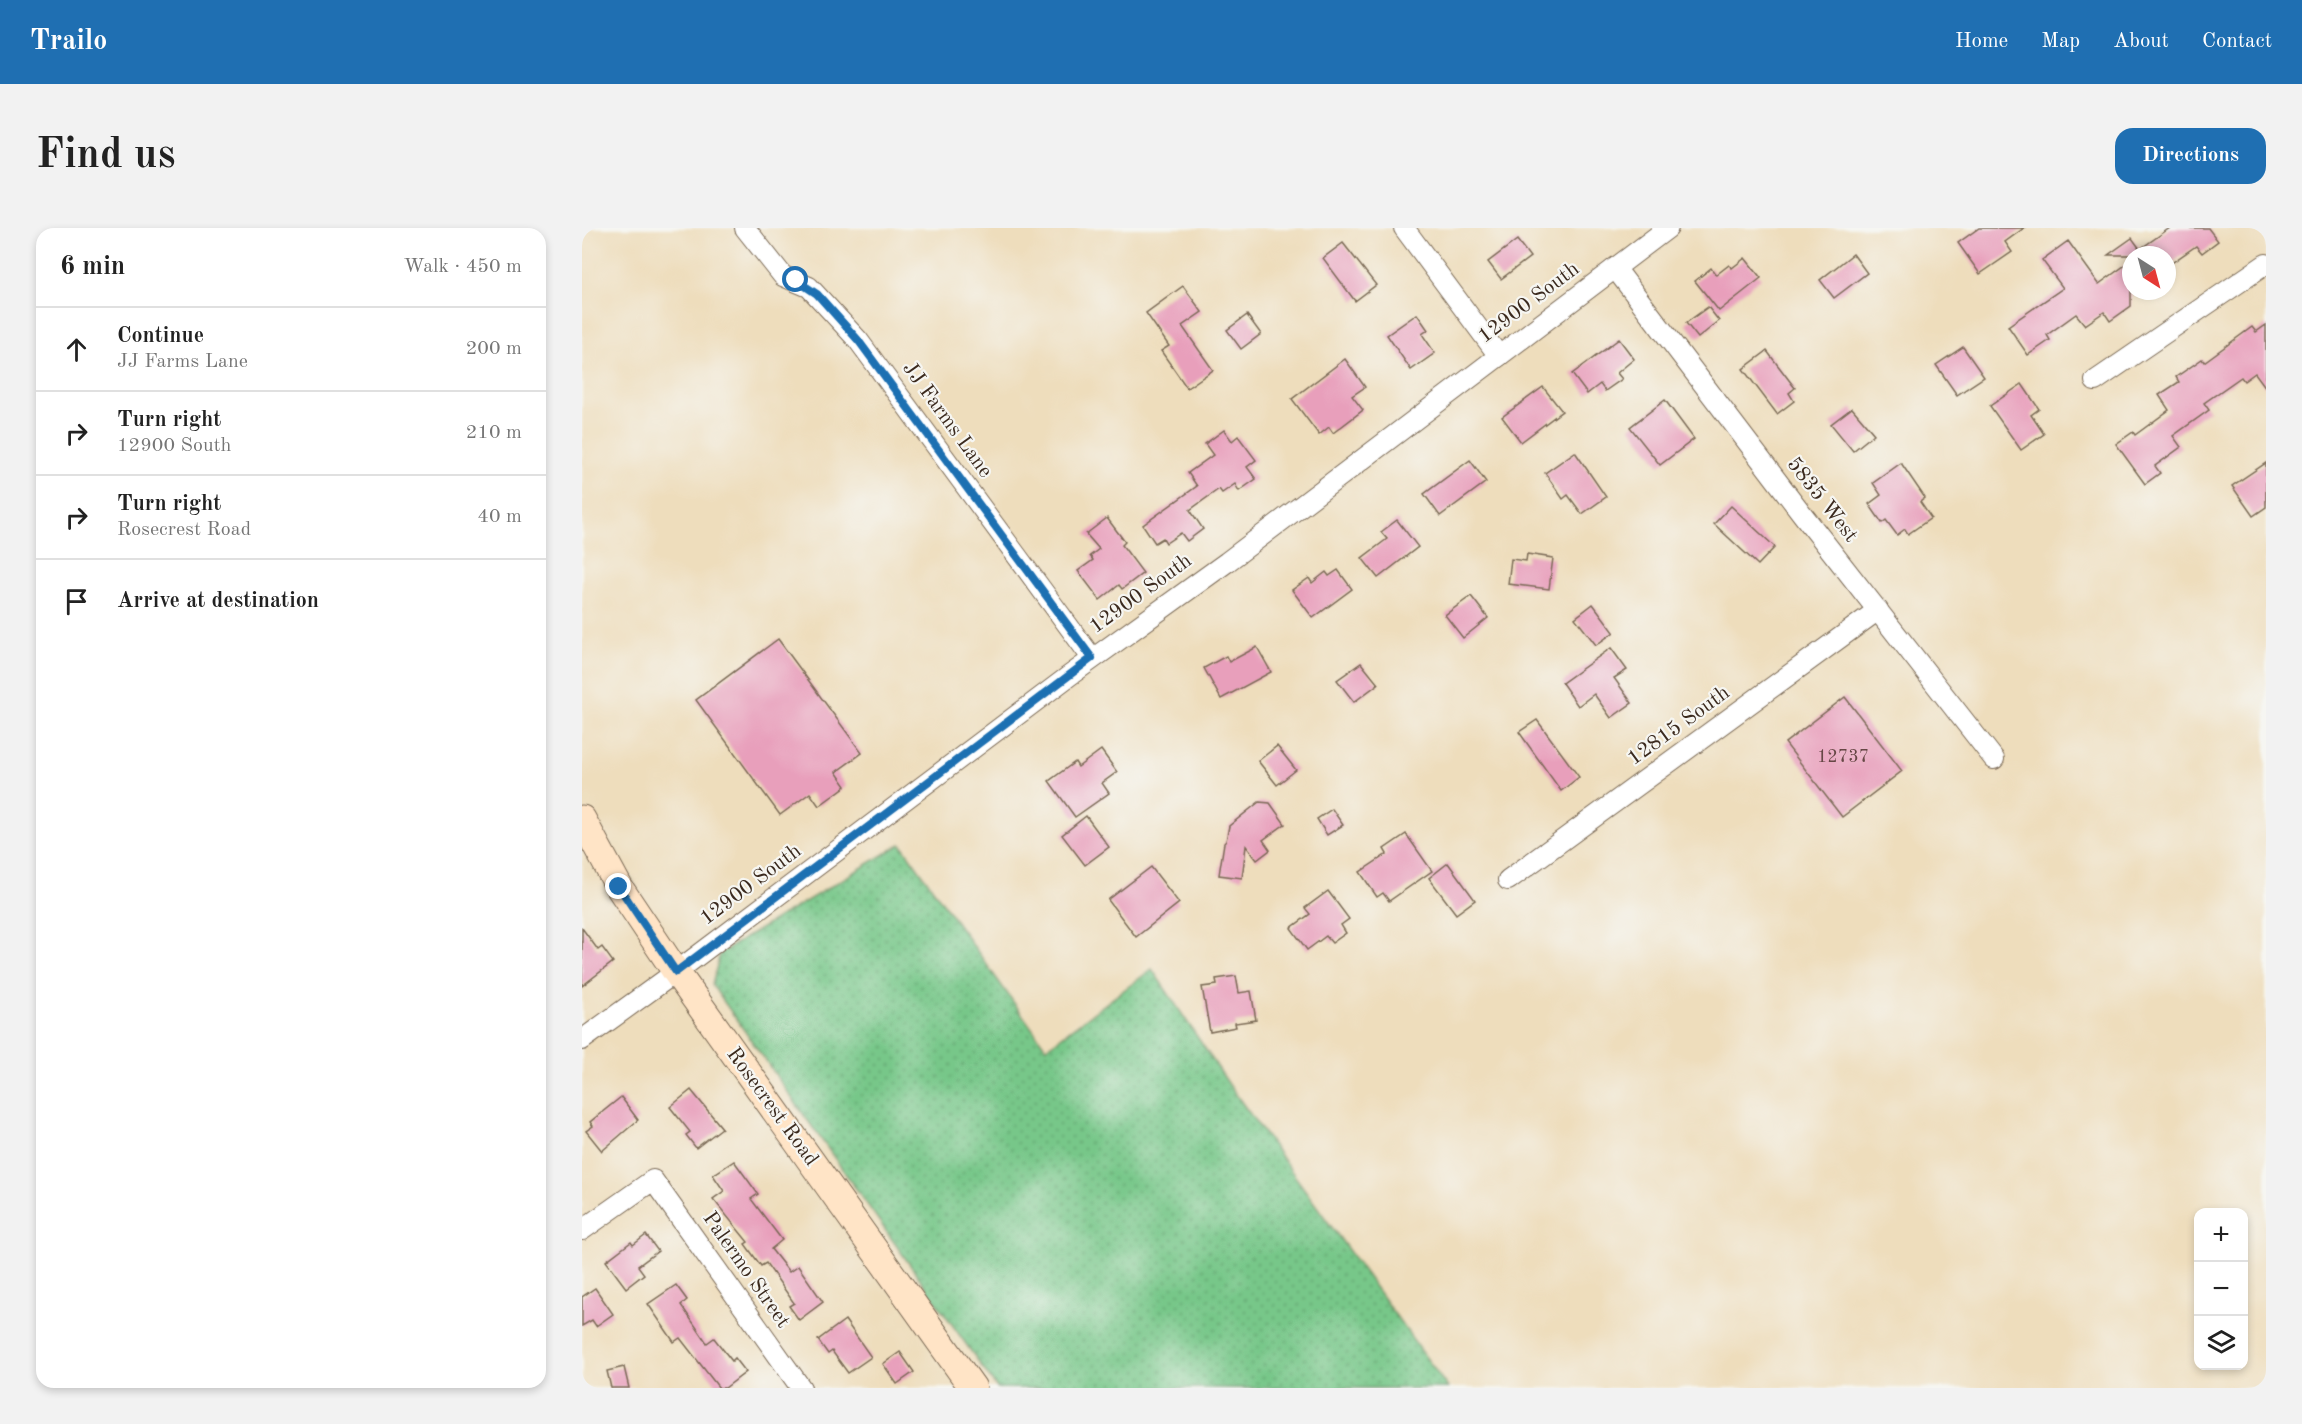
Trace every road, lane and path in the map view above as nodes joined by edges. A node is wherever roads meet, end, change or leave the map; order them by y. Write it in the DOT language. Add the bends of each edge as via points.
graph roads {
  1 [pos="1404,228"];
  2 [pos="1668,228"];
  3 [pos="750,230"];
  4 [pos="2266,264"];
  5 [pos="1615,268"];
  6 [pos="1499,356"];
  7 [pos="2095,381"];
  8 [pos="1878,610"];
  9 [pos="1092,658"];
  10 [pos="1994,759"];
  11 [pos="582,819"];
  12 [pos="1508,880"];
  13 [pos="676,972"];
  14 [pos="582,1040"];
  15 [pos="582,1230"];
  16 [pos="801,1388"];
  17 [pos="973,1388"];
  1 -- 6 [label="street"];
  2 -- 5 [label="street, 12900 South"];
  3 -- 9 [label="street, JJ Farms Lane" via="783,276 809,287 858,340"];
  4 -- 7 [label="street"];
  5 -- 6 [label="street, 12900 South"];
  5 -- 8 [label="street, 5835 West"];
  6 -- 9 [label="street, 12900 South"];
  8 -- 10 [label="street, 5835 West"];
  8 -- 12 [label="street, 12815 South"];
  9 -- 13 [label="street, 12900 South"];
  11 -- 13 [label="main road, Rosecrest Road" via="619,887"];
  13 -- 14 [label="street, 12900 South"];
  13 -- 17 [label="main road, Rosecrest Road"];
  15 -- 16 [label="street, Palermo Street" via="653,1180"];
}
